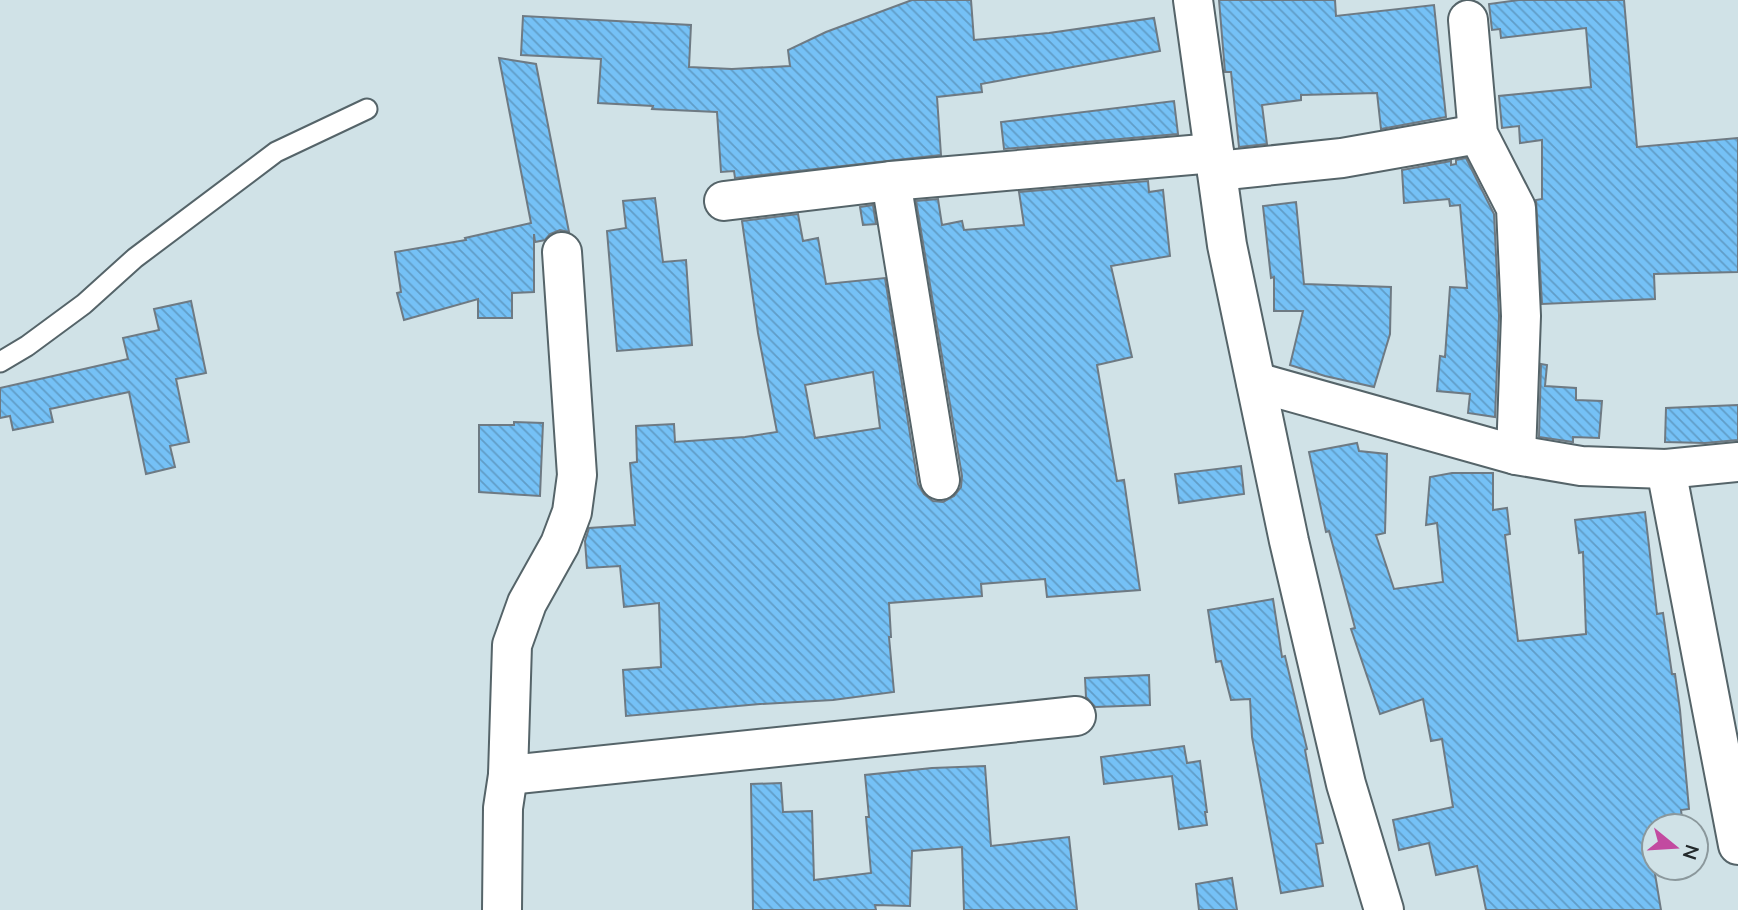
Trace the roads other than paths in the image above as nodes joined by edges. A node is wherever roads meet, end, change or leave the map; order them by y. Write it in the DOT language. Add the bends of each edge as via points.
graph roads {
  1 [pos="1193,0"];
  2 [pos="1468,20"];
  3 [pos="368,109"];
  4 [pos="1478,134"];
  5 [pos="1215,162"];
  6 [pos="891,181"];
  7 [pos="724,201"];
  8 [pos="562,252"];
  9 [pos="0,362"];
  10 [pos="1256,382"];
  11 [pos="1516,455"];
  12 [pos="1738,462"];
  13 [pos="1666,469"];
  14 [pos="940,480"];
  15 [pos="1076,716"];
  16 [pos="508,775"];
  17 [pos="1738,845"];
  18 [pos="502,910"];
  19 [pos="1384,910"];
  1 -- 5 [label="street"];
  2 -- 4 [label="street"];
  3 -- 9 [label="lane" via="276,152 135,258 84,304"];
  4 -- 5 [label="street" via="1342,158"];
  4 -- 11 [label="street" via="1516,208 1521,316"];
  5 -- 6 [label="street"];
  5 -- 10 [label="street"];
  6 -- 7 [label="street"];
  6 -- 14 [label="street"];
  8 -- 16 [label="street" via="577,475 564,534 527,603 512,645"];
  10 -- 11 [label="street"];
  10 -- 19 [label="street" via="1346,784"];
  11 -- 13 [label="street" via="1581,466"];
  12 -- 13 [label="street"];
  13 -- 17 [label="street"];
  15 -- 16 [label="street"];
  16 -- 18 [label="street" via="503,808"];
}
